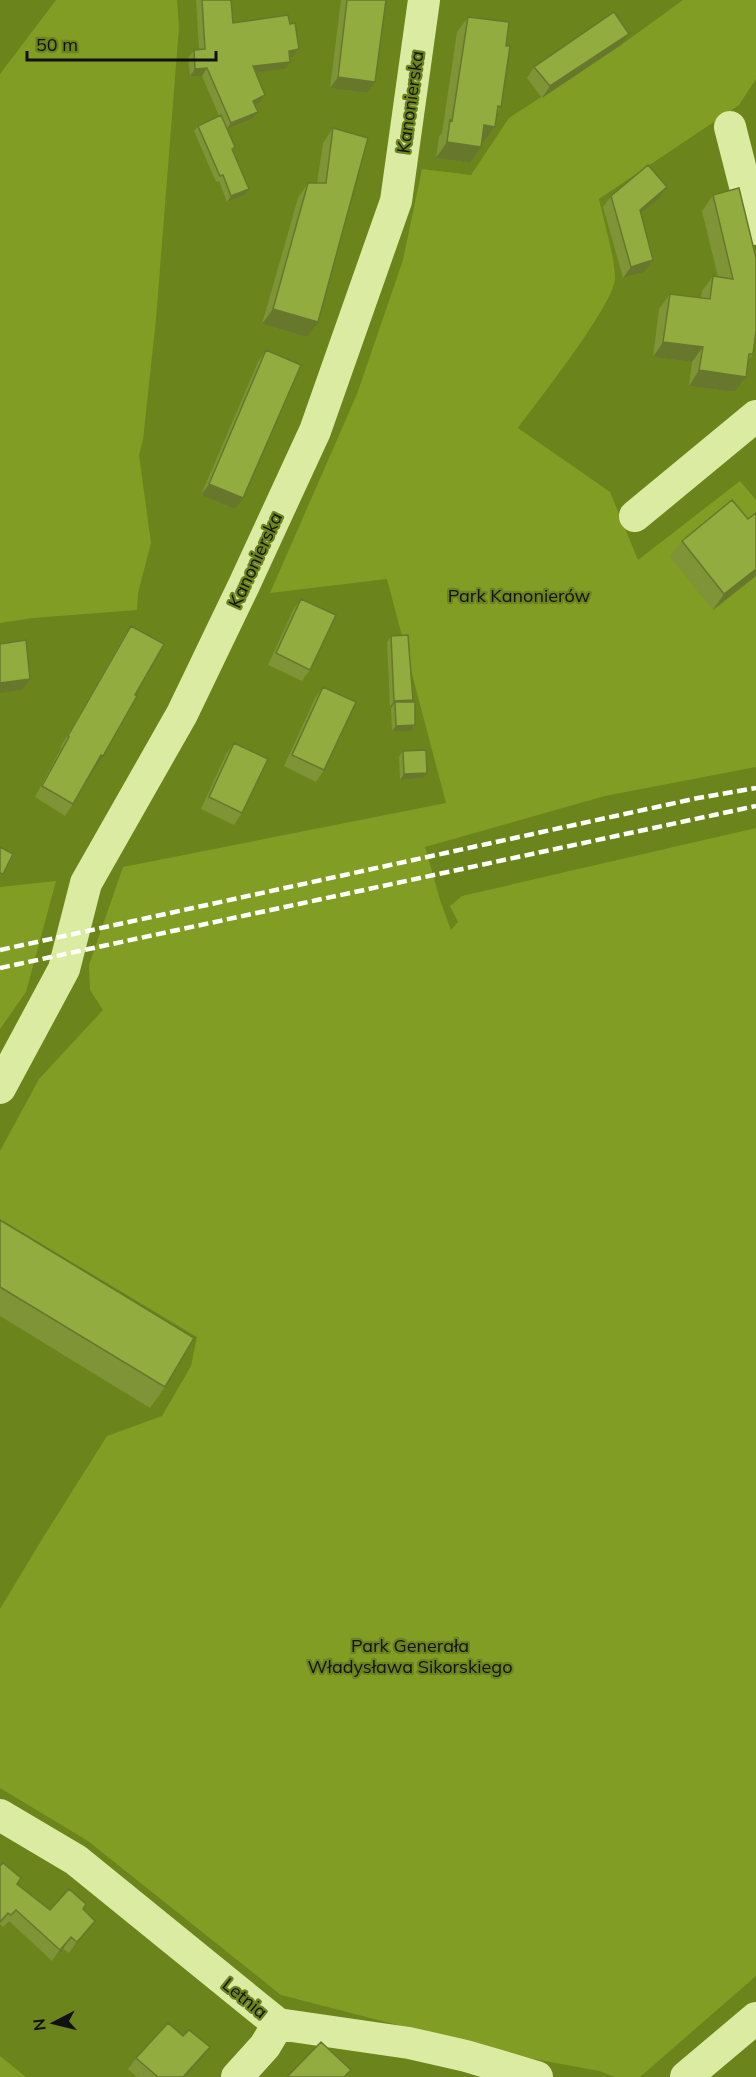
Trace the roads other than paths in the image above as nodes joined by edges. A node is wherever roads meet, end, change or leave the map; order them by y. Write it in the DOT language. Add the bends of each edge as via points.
graph roads {
  1 [pos="424,0"];
  2 [pos="730,127"];
  3 [pos="756,229"];
  4 [pos="756,416"];
  5 [pos="635,516"];
  6 [pos="0,1088"];
  7 [pos="0,1815"];
  8 [pos="278,2024"];
  9 [pos="750,2032"];
  10 [pos="237,2077"];
  11 [pos="537,2077"];
  12 [pos="686,2077"];
  1 -- 6 [label="street, Kanonierska" via="396,201 315,431 182,714 86,883 64,969"];
  2 -- 3 [label="street"];
  4 -- 5 [label="street"];
  7 -- 8 [label="street, Letnia" via="76,1860"];
  8 -- 10 [label="street" via="265,2046"];
  8 -- 11 [label="street, Letnia" via="408,2043"];
  9 -- 12 [label="street"];
}
